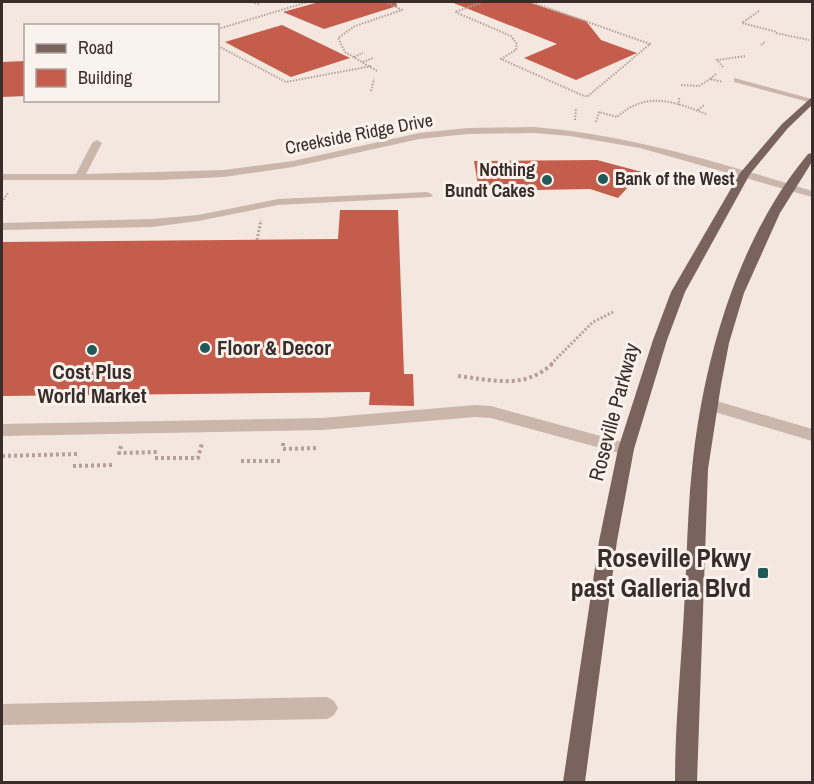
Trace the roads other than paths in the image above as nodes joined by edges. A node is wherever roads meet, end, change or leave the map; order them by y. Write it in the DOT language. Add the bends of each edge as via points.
graph roads {
  1 [pos="736,80"];
  2 [pos="812,101"];
  3 [pos="97,143"];
  4 [pos="813,156"];
  5 [pos="745,173"];
  6 [pos="80,176"];
  7 [pos="2,177"];
  8 [pos="789,187"];
  9 [pos="813,194"];
  10 [pos="427,195"];
  11 [pos="2,227"];
  12 [pos="710,405"];
  13 [pos="2,430"];
  14 [pos="813,435"];
  15 [pos="626,449"];
  16 [pos="327,708"];
  17 [pos="2,716"];
  18 [pos="687,776"];
  19 [pos="574,783"];
  1 -- 2 [label="street"];
  2 -- 5 [label="main road, Roseville Parkway"];
  3 -- 6 [label="street"];
  4 -- 8 [label="main road"];
  5 -- 6 [label="street, Creekside Ridge Drive" via="611,139 497,130 403,139 255,170 198,175"];
  5 -- 8 [label="street, Creekside Ridge Drive"];
  5 -- 15 [label="main road, Roseville Parkway" via="678,292"];
  6 -- 7 [label="street, Creekside Ridge Drive"];
  8 -- 9 [label="street, Creekside Ridge Drive"];
  8 -- 12 [label="main road" via="734,300"];
  10 -- 11 [label="street" via="278,202 152,223"];
  12 -- 14 [label="street"];
  12 -- 18 [label="main road" via="700,469"];
  13 -- 15 [label="street" via="322,424 475,411"];
  15 -- 19 [label="main road, Roseville Parkway" via="608,541"];
  16 -- 17 [label="street"];
}
